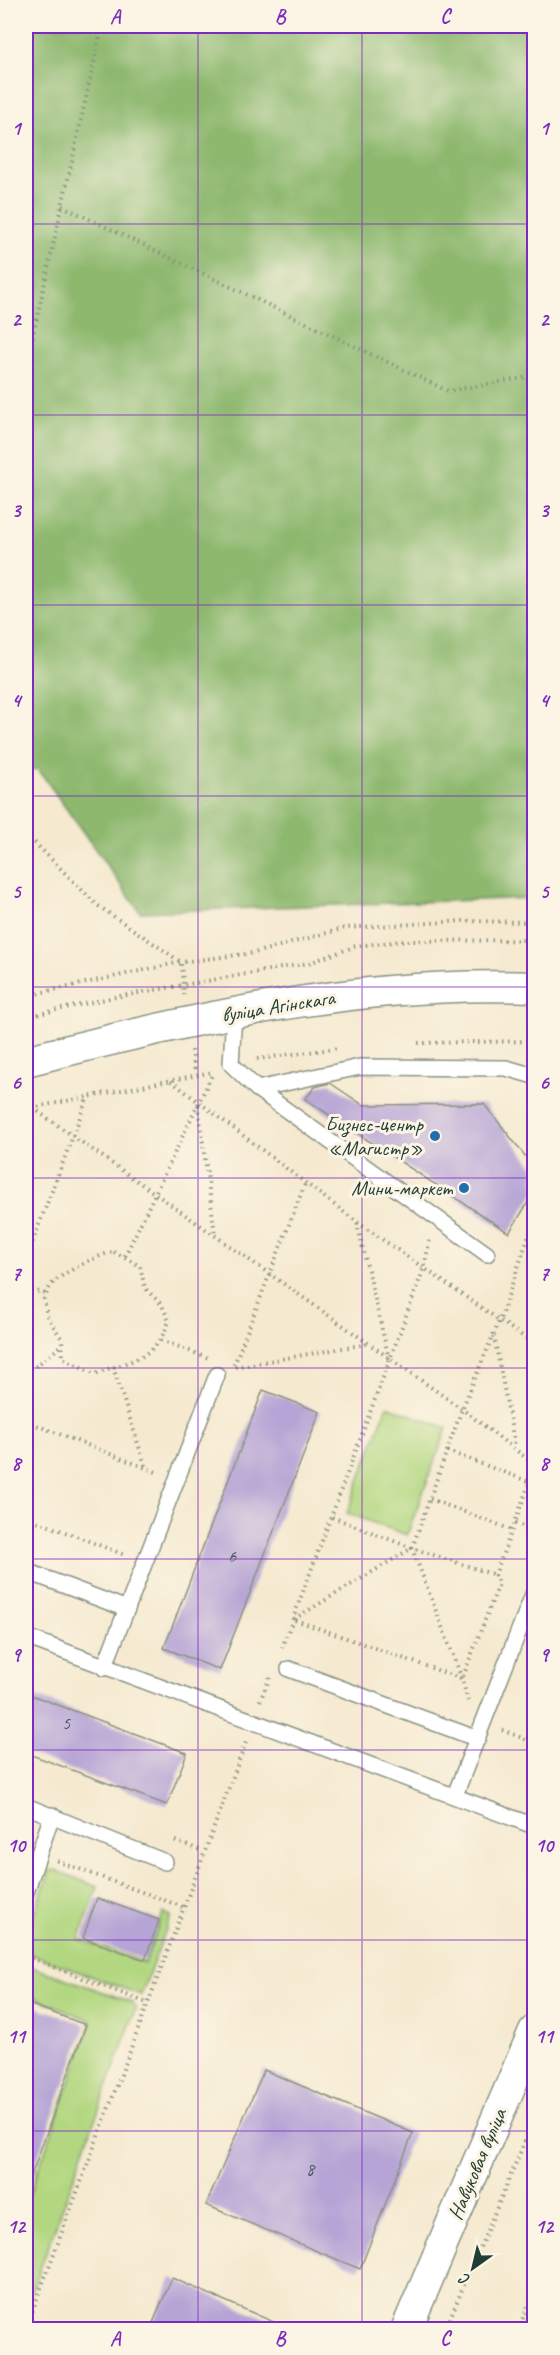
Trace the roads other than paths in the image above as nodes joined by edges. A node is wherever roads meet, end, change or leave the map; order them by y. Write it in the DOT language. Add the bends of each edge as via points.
graph roads {
  1 [pos="534,987"];
  2 [pos="234,1013"];
  3 [pos="26,1061"];
  4 [pos="534,1076"];
  5 [pos="257,1089"];
  6 [pos="487,1254"];
  7 [pos="220,1369"];
  8 [pos="26,1571"];
  9 [pos="534,1592"];
  10 [pos="127,1609"];
  11 [pos="26,1637"];
  12 [pos="104,1668"];
  13 [pos="281,1669"];
  14 [pos="478,1739"];
  15 [pos="455,1795"];
  16 [pos="26,1806"];
  17 [pos="52,1815"];
  18 [pos="534,1826"];
  19 [pos="165,1862"];
  20 [pos="26,1892"];
  21 [pos="534,2031"];
  22 [pos="406,2330"];
  1 -- 2 [label="street, вуліца Агінскага" via="398,990"];
  2 -- 3 [label="street, вуліца Агінскага"];
  2 -- 5 [label="lane" via="231,1064"];
  4 -- 5 [label="lane" via="506,1068 360,1067"];
  5 -- 6 [label="lane"];
  7 -- 10 [label="lane"];
  8 -- 10 [label="lane"];
  9 -- 14 [label="lane"];
  10 -- 12 [label="lane"];
  11 -- 12 [label="lane"];
  12 -- 15 [label="lane"];
  13 -- 14 [label="lane"];
  14 -- 15 [label="lane"];
  15 -- 18 [label="lane"];
  16 -- 17 [label="lane"];
  17 -- 19 [label="lane"];
  17 -- 20 [label="lane"];
  21 -- 22 [label="street, Навуковая вуліца"];
}
